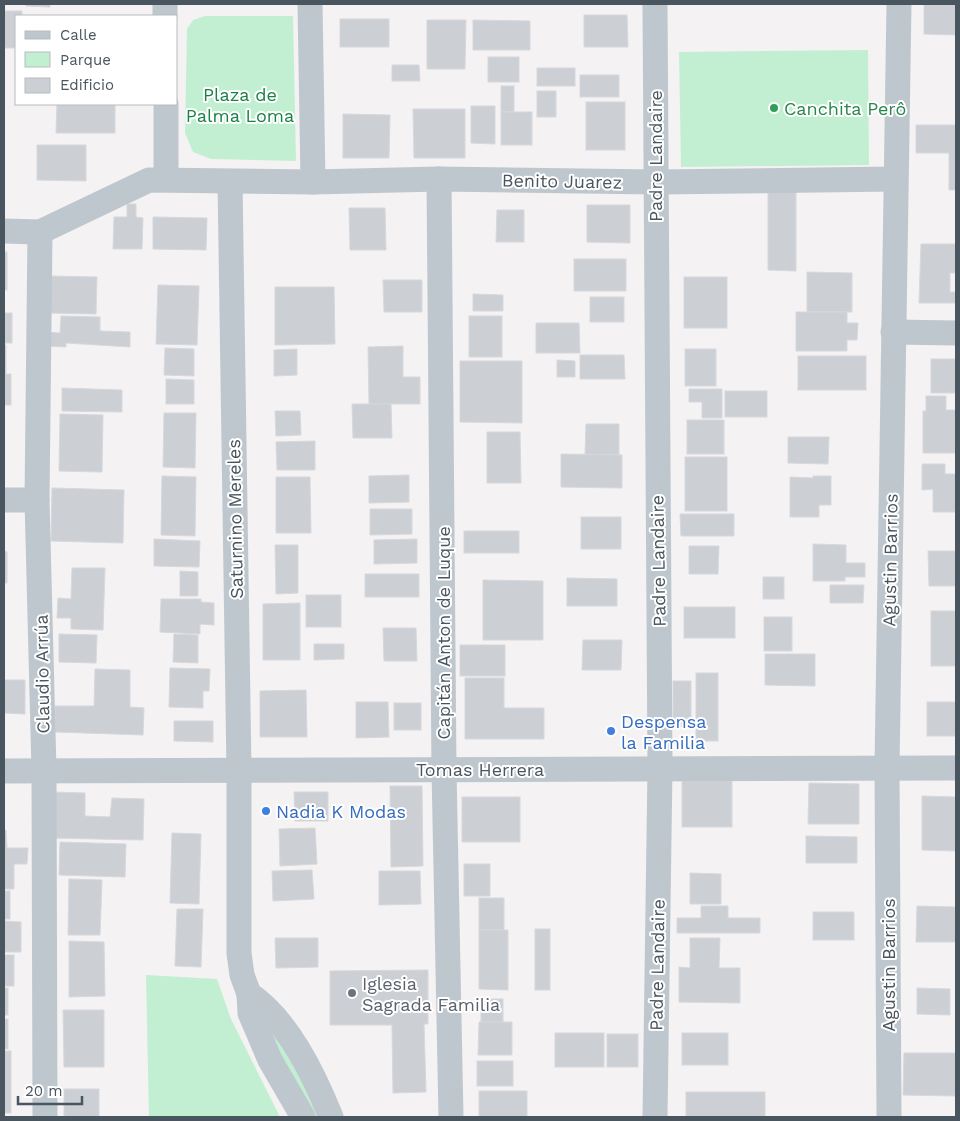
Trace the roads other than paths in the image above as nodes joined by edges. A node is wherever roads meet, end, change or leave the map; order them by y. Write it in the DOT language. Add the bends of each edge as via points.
graph roads {
  1 [pos="310,4"];
  2 [pos="655,4"];
  3 [pos="899,4"];
  4 [pos="166,105"];
  5 [pos="166,179"];
  6 [pos="440,179"];
  7 [pos="895,179"];
  8 [pos="230,182"];
  9 [pos="313,182"];
  10 [pos="656,182"];
  11 [pos="4,231"];
  12 [pos="40,232"];
  13 [pos="893,332"];
  14 [pos="956,333"];
  15 [pos="4,500"];
  16 [pos="37,500"];
  17 [pos="887,767"];
  18 [pos="660,768"];
  19 [pos="956,768"];
  20 [pos="444,770"];
  21 [pos="4,771"];
  22 [pos="44,771"];
  23 [pos="239,771"];
  24 [pos="249,994"];
  25 [pos="45,1117"];
  26 [pos="303,1117"];
  27 [pos="331,1117"];
  28 [pos="451,1117"];
  29 [pos="655,1117"];
  30 [pos="889,1117"];
  1 -- 9 [label="street"];
  2 -- 10 [label="street, Padre Landaire"];
  3 -- 7 [label="street, Agustin Barrios"];
  4 -- 5 [label="street"];
  5 -- 8 [label="street"];
  5 -- 12 [label="street" via="149,180"];
  6 -- 9 [label="street, Benito Juarez"];
  6 -- 10 [label="street, Benito Juarez"];
  6 -- 20 [label="street, Capitán Anton de Luque"];
  7 -- 10 [label="street, Benito Juarez"];
  7 -- 13 [label="street, Agustin Barrios"];
  8 -- 9 [label="street, Benito Juarez"];
  8 -- 23 [label="street, Saturnino Mereles"];
  10 -- 18 [label="street, Padre Landaire"];
  11 -- 12 [label="street"];
  12 -- 16 [label="street, Claudio Arrúa"];
  13 -- 14 [label="street"];
  13 -- 17 [label="street, Agustin Barrios"];
  15 -- 16 [label="street"];
  16 -- 22 [label="street, Claudio Arrúa"];
  17 -- 18 [label="street, Tomas Herrera"];
  17 -- 19 [label="street, Tomas Herrera"];
  17 -- 30 [label="street, Agustin Barrios"];
  18 -- 20 [label="street, Tomas Herrera"];
  18 -- 29 [label="street, Padre Landaire"];
  20 -- 23 [label="street, Tomas Herrera"];
  20 -- 28 [label="street, Capitán Anton de Luque"];
  21 -- 22 [label="street, Tomas Herrera"];
  22 -- 23 [label="street, Tomas Herrera"];
  22 -- 25 [label="street, Claudio Arrúa"];
  23 -- 24 [label="street, Saturnino Mereles" via="239,953"];
  24 -- 26 [label="street, Saturnino Mereles" via="250,1013 270,1060"];
  24 -- 27 [label="street" via="266,1005 304,1059"];
}
